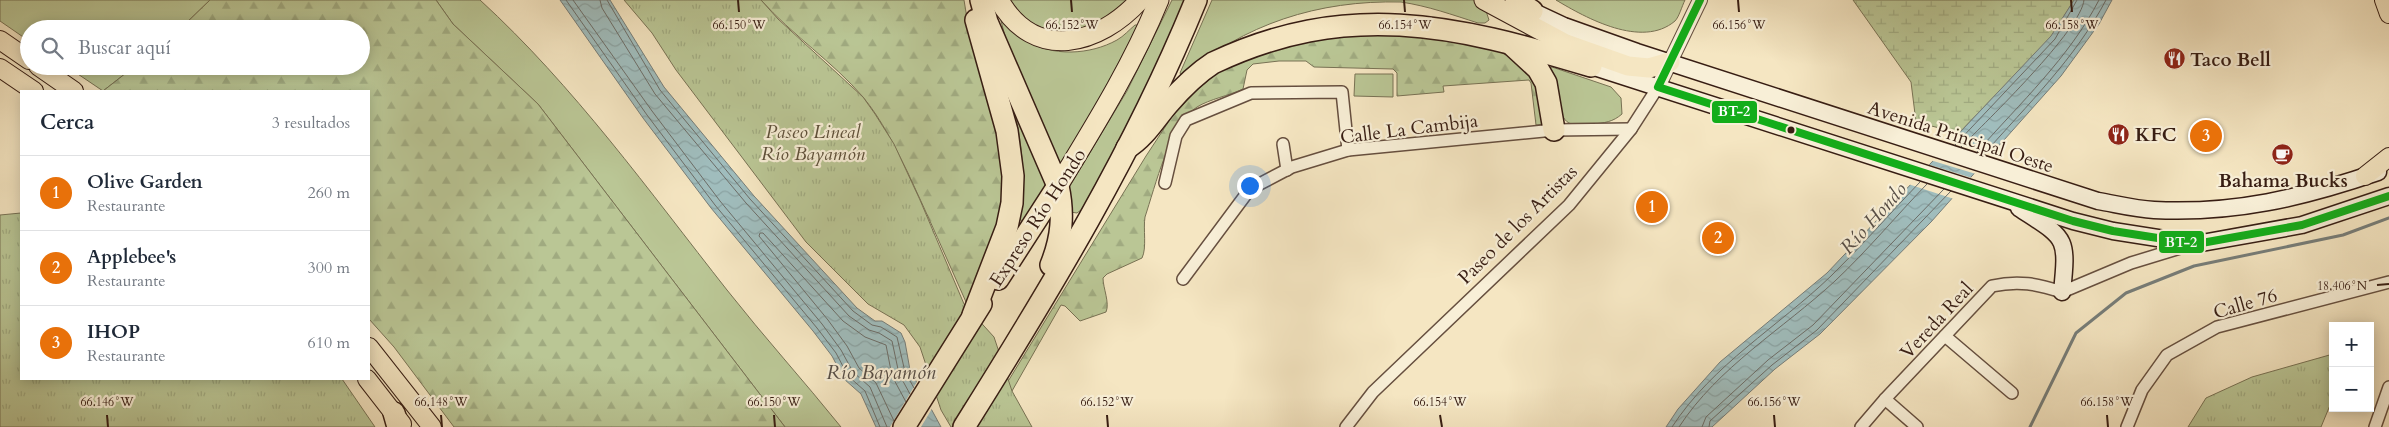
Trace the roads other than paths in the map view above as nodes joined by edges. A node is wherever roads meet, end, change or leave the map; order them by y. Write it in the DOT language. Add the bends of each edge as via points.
graph roads {
  1 [pos="973,0"];
  2 [pos="980,0"];
  3 [pos="992,0"];
  4 [pos="999,0"];
  5 [pos="1140,0"];
  6 [pos="1159,0"];
  7 [pos="1196,0"];
  8 [pos="1482,0"];
  9 [pos="1700,0"];
  10 [pos="2384,0"];
  11 [pos="1524,4"];
  12 [pos="2389,14"];
  13 [pos="0,40"];
  14 [pos="1509,41"];
  15 [pos="20,54"];
  16 [pos="1005,61"];
  17 [pos="1670,62"];
  18 [pos="1591,66"];
  19 [pos="0,68"];
  20 [pos="51,75"];
  21 [pos="1658,86"];
  22 [pos="33,90"];
  23 [pos="73,90"];
  24 [pos="1631,129"];
  25 [pos="1554,130"];
  26 [pos="1283,144"];
  27 [pos="1128,148"];
  28 [pos="1348,150"];
  29 [pos="2389,157"];
  30 [pos="2389,168"];
  31 [pos="1287,170"];
  32 [pos="2365,176"];
  33 [pos="1165,183"];
  34 [pos="1058,186"];
  35 [pos="2001,196"];
  36 [pos="2389,196"];
  37 [pos="2196,244"];
  38 [pos="1183,279"];
  39 [pos="2389,282"];
  40 [pos="2062,292"];
  41 [pos="974,315"];
  42 [pos="1945,336"];
  43 [pos="370,348"];
  44 [pos="1007,350"];
  45 [pos="368,380"];
  46 [pos="2389,387"];
  47 [pos="2012,393"];
  48 [pos="1885,399"];
  49 [pos="399,422"];
  50 [pos="432,427"];
  51 [pos="904,427"];
  52 [pos="953,427"];
  53 [pos="964,427"];
  54 [pos="1346,427"];
  55 [pos="1862,427"];
  56 [pos="1917,427"];
  57 [pos="2127,427"];
  58 [pos="2375,427"];
  1 -- 41 [label="highway" via="980,39 1007,131 1013,176 1007,227"];
  2 -- 16 [label="highway"];
  3 -- 16 [label="highway"];
  4 -- 5 [label="highway" via="1029,32 1062,42 1082,40 1106,29"];
  6 -- 34 [label="highway, Expreso Río Hondo" via="1114,94"];
  7 -- 27 [label="highway" via="1171,61"];
  8 -- 17 [label="highway" via="1566,44 1628,66 1649,68"];
  8 -- 18 [label="highway" via="1534,37"];
  9 -- 17 [label="street, Paseo de los Artistas"];
  10 -- 12 [label="main road"];
  11 -- 17 [label="main road, Avenida Principal Oeste" via="1604,41"];
  13 -- 15 [label="main road"];
  14 -- 18 [label="highway"];
  14 -- 25 [label="highway" via="1538,69 1546,83"];
  14 -- 27 [label="highway" via="1429,17 1399,12 1337,12 1280,25 1246,42 1191,79 1139,140"];
  16 -- 34 [label="highway"];
  17 -- 21 [label="street, Paseo de los Artistas"];
  17 -- 32 [label="main road, Avenida Principal Oeste" via="2098,201 2153,210 2238,208 2284,201"];
  18 -- 21 [label="main road"];
  19 -- 22 [label="main road"];
  20 -- 23 [label="main road"];
  21 -- 24 [label="street, Paseo de los Artistas"];
  21 -- 35 [label="main road"];
  24 -- 25 [label="street, Calle La Cambija"];
  24 -- 54 [label="street, Paseo de los Artistas" via="1569,205 1382,383"];
  25 -- 28 [label="street, Calle La Cambija"];
  26 -- 31 [label="street"];
  27 -- 44 [label="highway"];
  28 -- 31 [label="street, Calle La Cambija"];
  28 -- 33 [label="street" via="1342,92 1252,93 1186,120 1176,136"];
  29 -- 32 [label="main road"];
  30 -- 32 [label="main road, Avenida Principal Oeste"];
  31 -- 38 [label="street, Calle La Cambija" via="1250,188"];
  34 -- 41 [label="highway, Expreso Río Hondo"];
  34 -- 44 [label="highway" via="1062,226 1052,263"];
  35 -- 37 [label="main road" via="2113,232"];
  35 -- 40 [label="main road" via="2062,239 2066,252"];
  36 -- 37 [label="main road" via="2302,225"];
  37 -- 40 [label="street" via="2130,263"];
  39 -- 57 [label="street, Calle 76" via="2218,327 2167,355 2142,390"];
  40 -- 42 [label="street, Vereda Real" via="2014,281 1992,286"];
  41 -- 51 [label="highway, Expreso Río Hondo"];
  42 -- 47 [label="street"];
  42 -- 48 [label="street, Vereda Real"];
  43 -- 50 [label="main road"];
  44 -- 52 [label="highway"];
  44 -- 53 [label="highway"];
  45 -- 49 [label="main road"];
  46 -- 58 [label="street"];
  48 -- 55 [label="street, Vereda Real"];
  48 -- 56 [label="street"];
}
